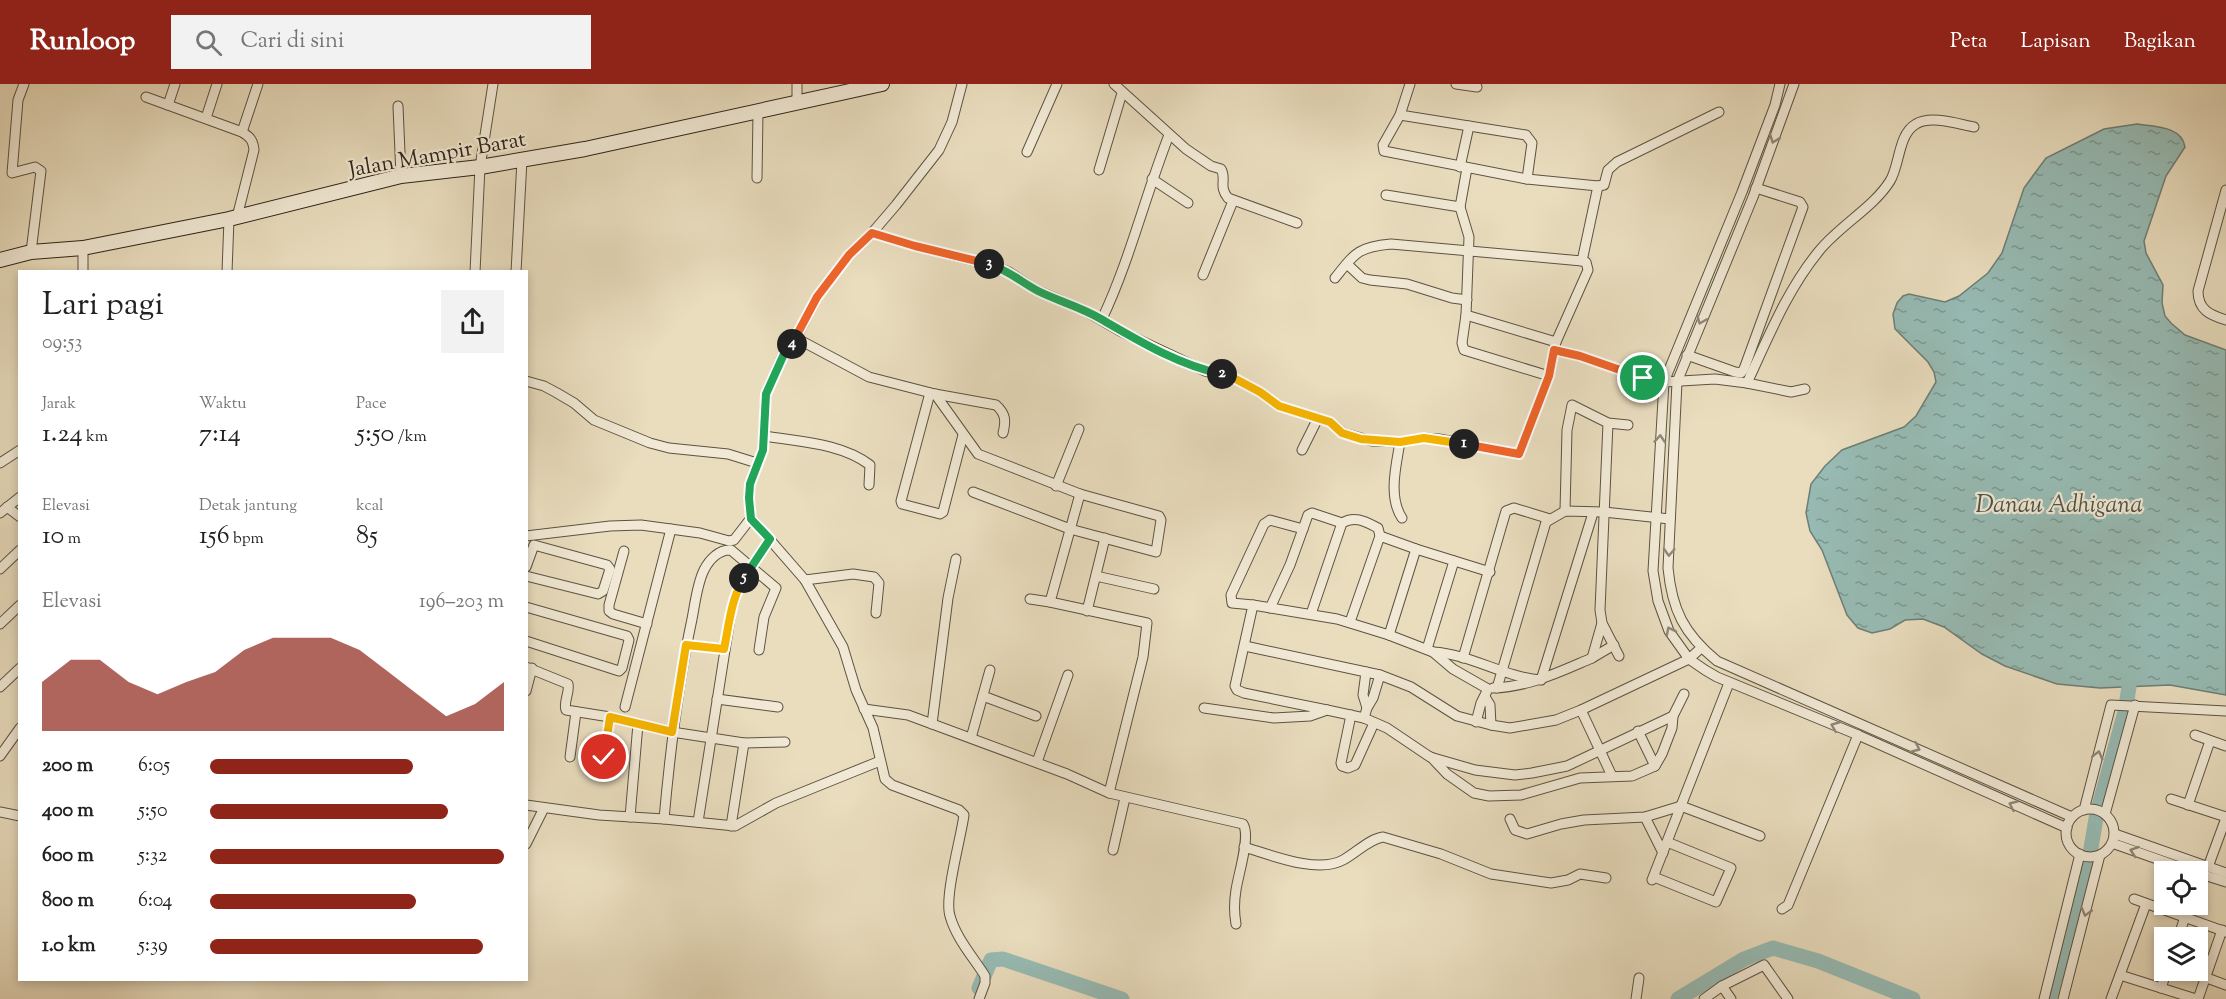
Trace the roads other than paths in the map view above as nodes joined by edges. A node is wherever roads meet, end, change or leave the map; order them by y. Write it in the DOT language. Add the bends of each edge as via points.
graph roads {
  1 [pos="24,84"];
  2 [pos="175,84"];
  3 [pos="217,84"];
  4 [pos="258,84"];
  5 [pos="493,84"];
  6 [pos="797,84"];
  7 [pos="882,84"];
  8 [pos="962,84"];
  9 [pos="1057,84"];
  10 [pos="1114,84"];
  11 [pos="1410,84"];
  12 [pos="1456,84"];
  13 [pos="1780,84"];
  14 [pos="1794,84"];
  15 [pos="1477,87"];
  16 [pos="1122,93"];
  17 [pos="146,96"];
  18 [pos="797,103"];
  19 [pos="168,105"];
  20 [pos="398,106"];
  21 [pos="758,112"];
  22 [pos="1719,112"];
  23 [pos="1400,115"];
  24 [pos="206,118"];
  25 [pos="1469,126"];
  26 [pos="1974,127"];
  27 [pos="242,132"];
  28 [pos="1169,135"];
  29 [pos="1027,152"];
  30 [pos="522,160"];
  31 [pos="480,167"];
  32 [pos="1464,168"];
  33 [pos="1099,170"];
  34 [pos="12,173"];
  35 [pos="0,175"];
  36 [pos="401,176"];
  37 [pos="758,178"];
  38 [pos="1152,179"];
  39 [pos="1527,179"];
  40 [pos="1598,186"];
  41 [pos="2226,190"];
  42 [pos="1742,192"];
  43 [pos="1755,192"];
  44 [pos="1386,195"];
  45 [pos="1233,201"];
  46 [pos="1188,203"];
  47 [pos="1460,207"];
  48 [pos="233,218"];
  49 [pos="1297,223"];
  50 [pos="872,233"];
  51 [pos="83,248"];
  52 [pos="1469,250"];
  53 [pos="31,252"];
  54 [pos="0,260"];
  55 [pos="1582,261"];
  56 [pos="1347,264"];
  57 [pos="83,270"];
  58 [pos="226,270"];
  59 [pos="475,270"];
  60 [pos="516,270"];
  61 [pos="1203,275"];
  62 [pos="1335,278"];
  63 [pos="1467,300"];
  64 [pos="1466,315"];
  65 [pos="1101,319"];
  66 [pos="2226,320"];
  67 [pos="796,338"];
  68 [pos="1555,346"];
  69 [pos="1686,355"];
  70 [pos="1549,376"];
  71 [pos="528,382"];
  72 [pos="1664,382"];
  73 [pos="1677,382"];
  74 [pos="1747,383"];
  75 [pos="1805,389"];
  76 [pos="932,393"];
  77 [pos="1318,418"];
  78 [pos="1608,423"];
  79 [pos="1628,424"];
  80 [pos="1079,429"];
  81 [pos="1003,433"];
  82 [pos="963,435"];
  83 [pos="765,436"];
  84 [pos="1400,442"];
  85 [pos="1302,450"];
  86 [pos="18,451"];
  87 [pos="0,463"];
  88 [pos="758,464"];
  89 [pos="868,485"];
  90 [pos="1056,486"];
  91 [pos="973,492"];
  92 [pos="1080,494"];
  93 [pos="18,498"];
  94 [pos="4,510"];
  95 [pos="1565,511"];
  96 [pos="1604,512"];
  97 [pos="1593,513"];
  98 [pos="18,516"];
  99 [pos="1402,518"];
  100 [pos="1655,518"];
  101 [pos="751,519"];
  102 [pos="1550,519"];
  103 [pos="1670,519"];
  104 [pos="1342,523"];
  105 [pos="671,529"];
  106 [pos="1070,529"];
  107 [pos="1303,529"];
  108 [pos="531,535"];
  109 [pos="1380,536"];
  110 [pos="1105,538"];
  111 [pos="770,539"];
  112 [pos="534,545"];
  113 [pos="1416,549"];
  114 [pos="624,551"];
  115 [pos="18,552"];
  116 [pos="956,559"];
  117 [pos="1454,561"];
  118 [pos="528,562"];
  119 [pos="751,568"];
  120 [pos="0,569"];
  121 [pos="1490,572"];
  122 [pos="528,576"];
  123 [pos="1096,576"];
  124 [pos="805,580"];
  125 [pos="1154,589"];
  126 [pos="1030,598"];
  127 [pos="1050,602"];
  128 [pos="1253,605"];
  129 [pos="18,607"];
  130 [pos="528,608"];
  131 [pos="1270,608"];
  132 [pos="0,609"];
  133 [pos="1087,611"];
  134 [pos="876,613"];
  135 [pos="1311,614"];
  136 [pos="4,620"];
  137 [pos="1350,622"];
  138 [pos="1602,623"];
  139 [pos="647,624"];
  140 [pos="1389,636"];
  141 [pos="528,642"];
  142 [pos="686,645"];
  143 [pos="1245,645"];
  144 [pos="1614,645"];
  145 [pos="1701,648"];
  146 [pos="724,649"];
  147 [pos="759,650"];
  148 [pos="1430,651"];
  149 [pos="1619,656"];
  150 [pos="1463,658"];
  151 [pos="1592,658"];
  152 [pos="1689,659"];
  153 [pos="529,667"];
  154 [pos="18,670"];
  155 [pos="990,670"];
  156 [pos="1366,672"];
  157 [pos="1502,672"];
  158 [pos="1068,675"];
  159 [pos="1380,675"];
  160 [pos="1541,680"];
  161 [pos="1730,683"];
  162 [pos="0,687"];
  163 [pos="1490,691"];
  164 [pos="1684,694"];
  165 [pos="983,696"];
  166 [pos="717,699"];
  167 [pos="2133,705"];
  168 [pos="625,707"];
  169 [pos="778,707"];
  170 [pos="1204,708"];
  171 [pos="1366,708"];
  172 [pos="864,709"];
  173 [pos="1327,710"];
  174 [pos="1581,710"];
  175 [pos="2226,711"];
  176 [pos="576,712"];
  177 [pos="1351,715"];
  178 [pos="1036,716"];
  179 [pos="1673,716"];
  180 [pos="610,717"];
  181 [pos="1364,718"];
  182 [pos="1476,722"];
  183 [pos="1374,723"];
  184 [pos="638,724"];
  185 [pos="932,724"];
  186 [pos="1491,725"];
  187 [pos="18,731"];
  188 [pos="1638,731"];
  189 [pos="672,732"];
  190 [pos="1858,735"];
  191 [pos="2195,735"];
  192 [pos="711,737"];
  193 [pos="971,738"];
  194 [pos="2210,741"];
  195 [pos="785,742"];
  196 [pos="744,743"];
  197 [pos="2226,746"];
  198 [pos="1600,750"];
  199 [pos="0,756"];
  200 [pos="570,757"];
  201 [pos="604,757"];
  202 [pos="1430,757"];
  203 [pos="880,761"];
  204 [pos="1037,762"];
  205 [pos="1655,766"];
  206 [pos="1966,770"];
  207 [pos="1612,776"];
  208 [pos="1962,782"];
  209 [pos="1109,794"];
  210 [pos="1125,798"];
  211 [pos="2171,799"];
  212 [pos="2188,804"];
  213 [pos="528,805"];
  214 [pos="1681,806"];
  215 [pos="544,808"];
  216 [pos="2085,810"];
  217 [pos="0,812"];
  218 [pos="2103,813"];
  219 [pos="18,816"];
  220 [pos="630,817"];
  221 [pos="1645,817"];
  222 [pos="2072,817"];
  223 [pos="2226,818"];
  224 [pos="664,819"];
  225 [pos="1510,819"];
  226 [pos="698,822"];
  227 [pos="731,826"];
  228 [pos="2067,828"];
  229 [pos="1760,836"];
  230 [pos="2114,839"];
  231 [pos="528,840"];
  232 [pos="1667,842"];
  233 [pos="1245,847"];
  234 [pos="1113,850"];
  235 [pos="1663,853"];
  236 [pos="2082,855"];
  237 [pos="2099,856"];
  238 [pos="2169,861"];
  239 [pos="2188,861"];
  240 [pos="2208,867"];
  241 [pos="2226,873"];
  242 [pos="2208,876"];
  243 [pos="1606,878"];
  244 [pos="2226,882"];
  245 [pos="2134,899"];
  246 [pos="2146,904"];
  247 [pos="1782,909"];
  248 [pos="2185,917"];
  249 [pos="1236,924"];
  250 [pos="2182,927"];
  251 [pos="2224,931"];
  252 [pos="2120,975"];
  253 [pos="2208,975"];
  254 [pos="1639,978"];
  255 [pos="2208,978"];
  256 [pos="2163,981"];
  257 [pos="2206,981"];
  258 [pos="2226,985"];
  259 [pos="1722,986"];
  260 [pos="2161,988"];
  261 [pos="979,999"];
  262 [pos="1636,999"];
  263 [pos="1704,999"];
  264 [pos="1731,999"];
  265 [pos="1788,999"];
  266 [pos="2044,999"];
  267 [pos="2063,999"];
  268 [pos="2111,999"];
  269 [pos="2197,999"];
  1 -- 34 [label="street" via="18,100"];
  2 -- 19 [label="street"];
  3 -- 24 [label="street"];
  4 -- 27 [label="street"];
  5 -- 31 [label="street"];
  6 -- 18 [label="street"];
  7 -- 18 [label="street, Jalan Mampir Barat"];
  8 -- 50 [label="street" via="952,122 939,150"];
  9 -- 29 [label="street"];
  10 -- 16 [label="street"];
  11 -- 23 [label="street"];
  12 -- 15 [label="street"];
  13 -- 42 [label="street"];
  14 -- 43 [label="street, one-way"];
  16 -- 28 [label="street"];
  16 -- 33 [label="street"];
  17 -- 19 [label="street"];
  18 -- 21 [label="street, Jalan Mampir Barat"];
  19 -- 24 [label="street"];
  20 -- 36 [label="street"];
  21 -- 30 [label="street, Jalan Mampir Barat"];
  21 -- 37 [label="street"];
  22 -- 40 [label="street" via="1617,162 1608,170 1604,185"];
  23 -- 25 [label="street"];
  23 -- 32 [label="street" via="1383,145 1384,151"];
  24 -- 27 [label="street"];
  25 -- 32 [label="street"];
  25 -- 39 [label="street" via="1528,137 1532,143"];
  26 -- 74 [label="street" via="1929,121 1911,127 1892,179 1875,200 1819,250 1780,310"];
  27 -- 48 [label="street" via="249,136 254,150"];
  28 -- 38 [label="street"];
  28 -- 45 [label="street" via="1200,159 1221,169 1224,193"];
  30 -- 31 [label="street, Jalan Mampir Barat"];
  30 -- 60 [label="street"];
  31 -- 36 [label="street, Jalan Mampir Barat"];
  31 -- 59 [label="street"];
  32 -- 39 [label="street"];
  32 -- 47 [label="street"];
  34 -- 35 [label="street"];
  34 -- 53 [label="street" via="35,167 41,171"];
  36 -- 48 [label="street, Jalan Mampir Barat"];
  38 -- 46 [label="street"];
  38 -- 65 [label="street" via="1127,260"];
  39 -- 40 [label="street"];
  40 -- 55 [label="street"];
  41 -- 66 [label="street" via="2198,291 2202,309"];
  42 -- 43 [label="street"];
  42 -- 72 [label="street"];
  43 -- 69 [label="street, one-way"];
  43 -- 69 [label="street" via="1800,201 1803,207 1744,369 1735,372"];
  44 -- 47 [label="street"];
  45 -- 49 [label="street"];
  45 -- 61 [label="street"];
  47 -- 52 [label="street"];
  48 -- 51 [label="street, Jalan Mampir Barat"];
  48 -- 58 [label="street"];
  50 -- 65 [label="street" via="995,266 1036,290"];
  50 -- 67 [label="street" via="849,255 817,297"];
  51 -- 53 [label="street, Jalan Mampir Barat"];
  51 -- 57 [label="street"];
  52 -- 55 [label="street"];
  52 -- 56 [label="street" via="1371,246 1360,250"];
  52 -- 63 [label="street"];
  53 -- 54 [label="street, Jalan Mampir Barat"];
  55 -- 68 [label="street" via="1588,270"];
  56 -- 62 [label="street"];
  56 -- 63 [label="street" via="1362,278 1407,284"];
  63 -- 64 [label="street"];
  64 -- 68 [label="street"];
  64 -- 70 [label="street" via="1464,350"];
  65 -- 77 [label="street" via="1204,371 1230,376 1279,406"];
  67 -- 76 [label="street" via="869,377"];
  67 -- 83 [label="street" via="784,354 766,394"];
  68 -- 70 [label="street"];
  68 -- 72 [label="street"];
  69 -- 73 [label="street"];
  70 -- 84 [label="street" via="1519,454 1439,439"];
  71 -- 88 [label="street" via="557,393 594,420 650,443 728,454"];
  72 -- 73 [label="street"];
  100 -- 72 [label="street, one-way"];
  73 -- 74 [label="street" via="1715,379"];
  73 -- 103 [label="street"];
  74 -- 75 [label="street" via="1791,392"];
  76 -- 81 [label="street" via="996,405 1005,417"];
  76 -- 82 [label="street"];
  76 -- 82 [label="street" via="902,504 944,512"];
  77 -- 84 [label="street" via="1361,439"];
  77 -- 85 [label="street"];
  78 -- 79 [label="street"];
  78 -- 95 [label="street" via="1572,405 1567,430"];
  78 -- 96 [label="street"];
  80 -- 90 [label="street"];
  82 -- 90 [label="street" via="978,454"];
  83 -- 88 [label="street"];
  83 -- 89 [label="street" via="824,446 863,459 870,465"];
  84 -- 99 [label="street" via="1395,508"];
  86 -- 87 [label="street"];
  88 -- 101 [label="street" via="750,484"];
  90 -- 92 [label="street"];
  91 -- 106 [label="street"];
  92 -- 106 [label="street"];
  92 -- 110 [label="street" via="1161,518 1155,552"];
  93 -- 94 [label="street"];
  94 -- 98 [label="street"];
  95 -- 97 [label="street"];
  95 -- 102 [label="street"];
  96 -- 97 [label="street"];
  96 -- 100 [label="street"];
  96 -- 138 [label="street"];
  97 -- 160 [label="street"];
  100 -- 103 [label="street"];
  152 -- 100 [label="street, one-way" via="1670,631 1658,601 1653,571"];
  101 -- 105 [label="street" via="729,541"];
  101 -- 111 [label="street"];
  102 -- 121 [label="street" via="1508,509"];
  102 -- 157 [label="street" via="1544,526"];
  103 -- 145 [label="street, one-way" via="1668,568 1673,602"];
  104 -- 107 [label="street" via="1312,513 1306,517"];
  104 -- 109 [label="street" via="1356,519 1378,528"];
  104 -- 135 [label="street"];
  105 -- 108 [label="street" via="610,526"];
  105 -- 139 [label="street"];
  106 -- 110 [label="street"];
  106 -- 127 [label="street"];
  107 -- 128 [label="street" via="1270,520 1264,525 1230,599 1232,603"];
  107 -- 131 [label="street"];
  108 -- 112 [label="street"];
  109 -- 113 [label="street"];
  109 -- 137 [label="street"];
  110 -- 123 [label="street"];
  111 -- 119 [label="street"];
  111 -- 124 [label="street"];
  112 -- 118 [label="street"];
  112 -- 122 [label="street" via="610,569 603,591 598,594"];
  113 -- 117 [label="street"];
  113 -- 140 [label="street"];
  114 -- 139 [label="street" via="609,611"];
  115 -- 120 [label="street"];
  116 -- 185 [label="street"];
  117 -- 121 [label="street"];
  117 -- 148 [label="street"];
  119 -- 142 [label="street" via="731,550 718,553 704,570"];
  119 -- 146 [label="street" via="739,586"];
  119 -- 147 [label="street" via="776,588 764,617"];
  121 -- 150 [label="street"];
  123 -- 125 [label="street"];
  123 -- 133 [label="street"];
  124 -- 134 [label="street" via="853,574 874,577 879,583"];
  124 -- 172 [label="street" via="843,647"];
  126 -- 127 [label="street"];
  127 -- 133 [label="street"];
  128 -- 131 [label="street"];
  128 -- 143 [label="street"];
  129 -- 136 [label="street"];
  130 -- 141 [label="street" via="627,636 629,640 619,671"];
  131 -- 135 [label="street"];
  132 -- 136 [label="street"];
  133 -- 209 [label="street" via="1147,623 1143,657"];
  135 -- 137 [label="street"];
  137 -- 140 [label="street"];
  138 -- 144 [label="street"];
  138 -- 151 [label="street"];
  139 -- 168 [label="street"];
  140 -- 148 [label="street"];
  142 -- 146 [label="street"];
  142 -- 189 [label="street"];
  143 -- 156 [label="street"];
  143 -- 173 [label="street" via="1237,690"];
  144 -- 149 [label="street"];
  144 -- 151 [label="street"];
  145 -- 152 [label="street"];
  145 -- 206 [label="street, one-way" via="1737,671"];
  146 -- 166 [label="street"];
  148 -- 150 [label="street"];
  148 -- 163 [label="street"];
  150 -- 157 [label="street"];
  151 -- 160 [label="street"];
  152 -- 161 [label="street"];
  152 -- 174 [label="street"];
  153 -- 176 [label="street" via="568,684 565,709"];
  154 -- 162 [label="street"];
  155 -- 165 [label="street"];
  156 -- 159 [label="street"];
  156 -- 171 [label="street"];
  157 -- 160 [label="street"];
  157 -- 163 [label="street"];
  158 -- 204 [label="street"];
  159 -- 171 [label="street"];
  159 -- 182 [label="street"];
  160 -- 163 [label="street"];
  190 -- 161 [label="street, one-way"];
  161 -- 214 [label="street"];
  163 -- 182 [label="street" via="1481,703"];
  163 -- 186 [label="street"];
  164 -- 179 [label="street"];
  165 -- 178 [label="street"];
  165 -- 193 [label="street"];
  166 -- 169 [label="street"];
  166 -- 192 [label="street"];
  167 -- 175 [label="street"];
  216 -- 167 [label="street, one-way" via="2111,705"];
  167 -- 218 [label="street"];
  170 -- 173 [label="street" via="1274,718 1310,716"];
  171 -- 181 [label="street"];
  172 -- 185 [label="street" via="908,715"];
  172 -- 203 [label="street" via="873,728"];
  173 -- 177 [label="street"];
  174 -- 186 [label="street" via="1529,726"];
  174 -- 198 [label="street"];
  176 -- 180 [label="street"];
  176 -- 200 [label="street"];
  177 -- 181 [label="street"];
  177 -- 183 [label="street" via="1342,766 1355,765"];
  179 -- 188 [label="street"];
  179 -- 205 [label="street" via="1668,741"];
  180 -- 184 [label="street"];
  180 -- 201 [label="street"];
  181 -- 183 [label="street"];
  182 -- 186 [label="street"];
  183 -- 202 [label="street"];
  184 -- 189 [label="street"];
  184 -- 220 [label="street"];
  185 -- 193 [label="street"];
  187 -- 199 [label="street"];
  188 -- 198 [label="street"];
  188 -- 205 [label="street"];
  189 -- 192 [label="street"];
  189 -- 224 [label="street"];
  190 -- 208 [label="street"];
  190 -- 247 [label="street" via="1788,905"];
  191 -- 194 [label="street"];
  192 -- 196 [label="street"];
  192 -- 226 [label="street"];
  193 -- 204 [label="street"];
  194 -- 197 [label="street"];
  194 -- 212 [label="street"];
  195 -- 196 [label="street"];
  196 -- 227 [label="street"];
  198 -- 202 [label="street" via="1567,766 1515,775 1475,770"];
  198 -- 207 [label="street"];
  202 -- 207 [label="street" via="1474,793 1489,796 1521,795 1580,778"];
  203 -- 227 [label="street" via="776,803"];
  203 -- 261 [label="street" via="885,779 892,785 964,815 949,914 985,976"];
  204 -- 209 [label="street"];
  205 -- 207 [label="street" via="1632,776"];
  206 -- 208 [label="street"];
  206 -- 222 [label="street"];
  228 -- 208 [label="street, one-way"];
  209 -- 210 [label="street"];
  210 -- 233 [label="street" via="1244,824"];
  210 -- 234 [label="street"];
  211 -- 212 [label="street"];
  212 -- 223 [label="street"];
  213 -- 215 [label="street"];
  214 -- 221 [label="street"];
  214 -- 229 [label="street"];
  214 -- 232 [label="street"];
  215 -- 220 [label="street"];
  215 -- 231 [label="street"];
  216 -- 218 [label="street"];
  216 -- 222 [label="street"];
  217 -- 219 [label="street"];
  218 -- 230 [label="street" via="2113,824"];
  220 -- 224 [label="street"];
  221 -- 225 [label="street" via="1584,820 1527,834 1515,830"];
  221 -- 235 [label="street"];
  222 -- 228 [label="street"];
  223 -- 240 [label="street"];
  224 -- 226 [label="street"];
  226 -- 227 [label="street"];
  228 -- 236 [label="street" via="2072,850"];
  230 -- 237 [label="street"];
  238 -- 230 [label="street, one-way"];
  230 -- 239 [label="street"];
  232 -- 235 [label="street"];
  232 -- 235 [label="street" via="1731,868 1716,902 1653,878"];
  233 -- 243 [label="street" via="1287,861 1331,865 1383,837 1491,874 1551,883 1581,874"];
  233 -- 249 [label="street" via="1236,890"];
  236 -- 237 [label="street"];
  236 -- 266 [label="street"];
  237 -- 267 [label="street, one-way"];
  240 -- 241 [label="street"];
  242 -- 244 [label="street"];
  245 -- 246 [label="street"];
  246 -- 248 [label="street"];
  246 -- 252 [label="street"];
  248 -- 250 [label="street"];
  248 -- 251 [label="street"];
  251 -- 253 [label="street"];
  252 -- 260 [label="street"];
  252 -- 268 [label="street"];
  254 -- 262 [label="street"];
  255 -- 258 [label="street"];
  256 -- 260 [label="street"];
  257 -- 269 [label="street"];
  259 -- 263 [label="street"];
  259 -- 264 [label="street"];
  259 -- 265 [label="street" via="1764,965"];
  260 -- 269 [label="street"];
}
